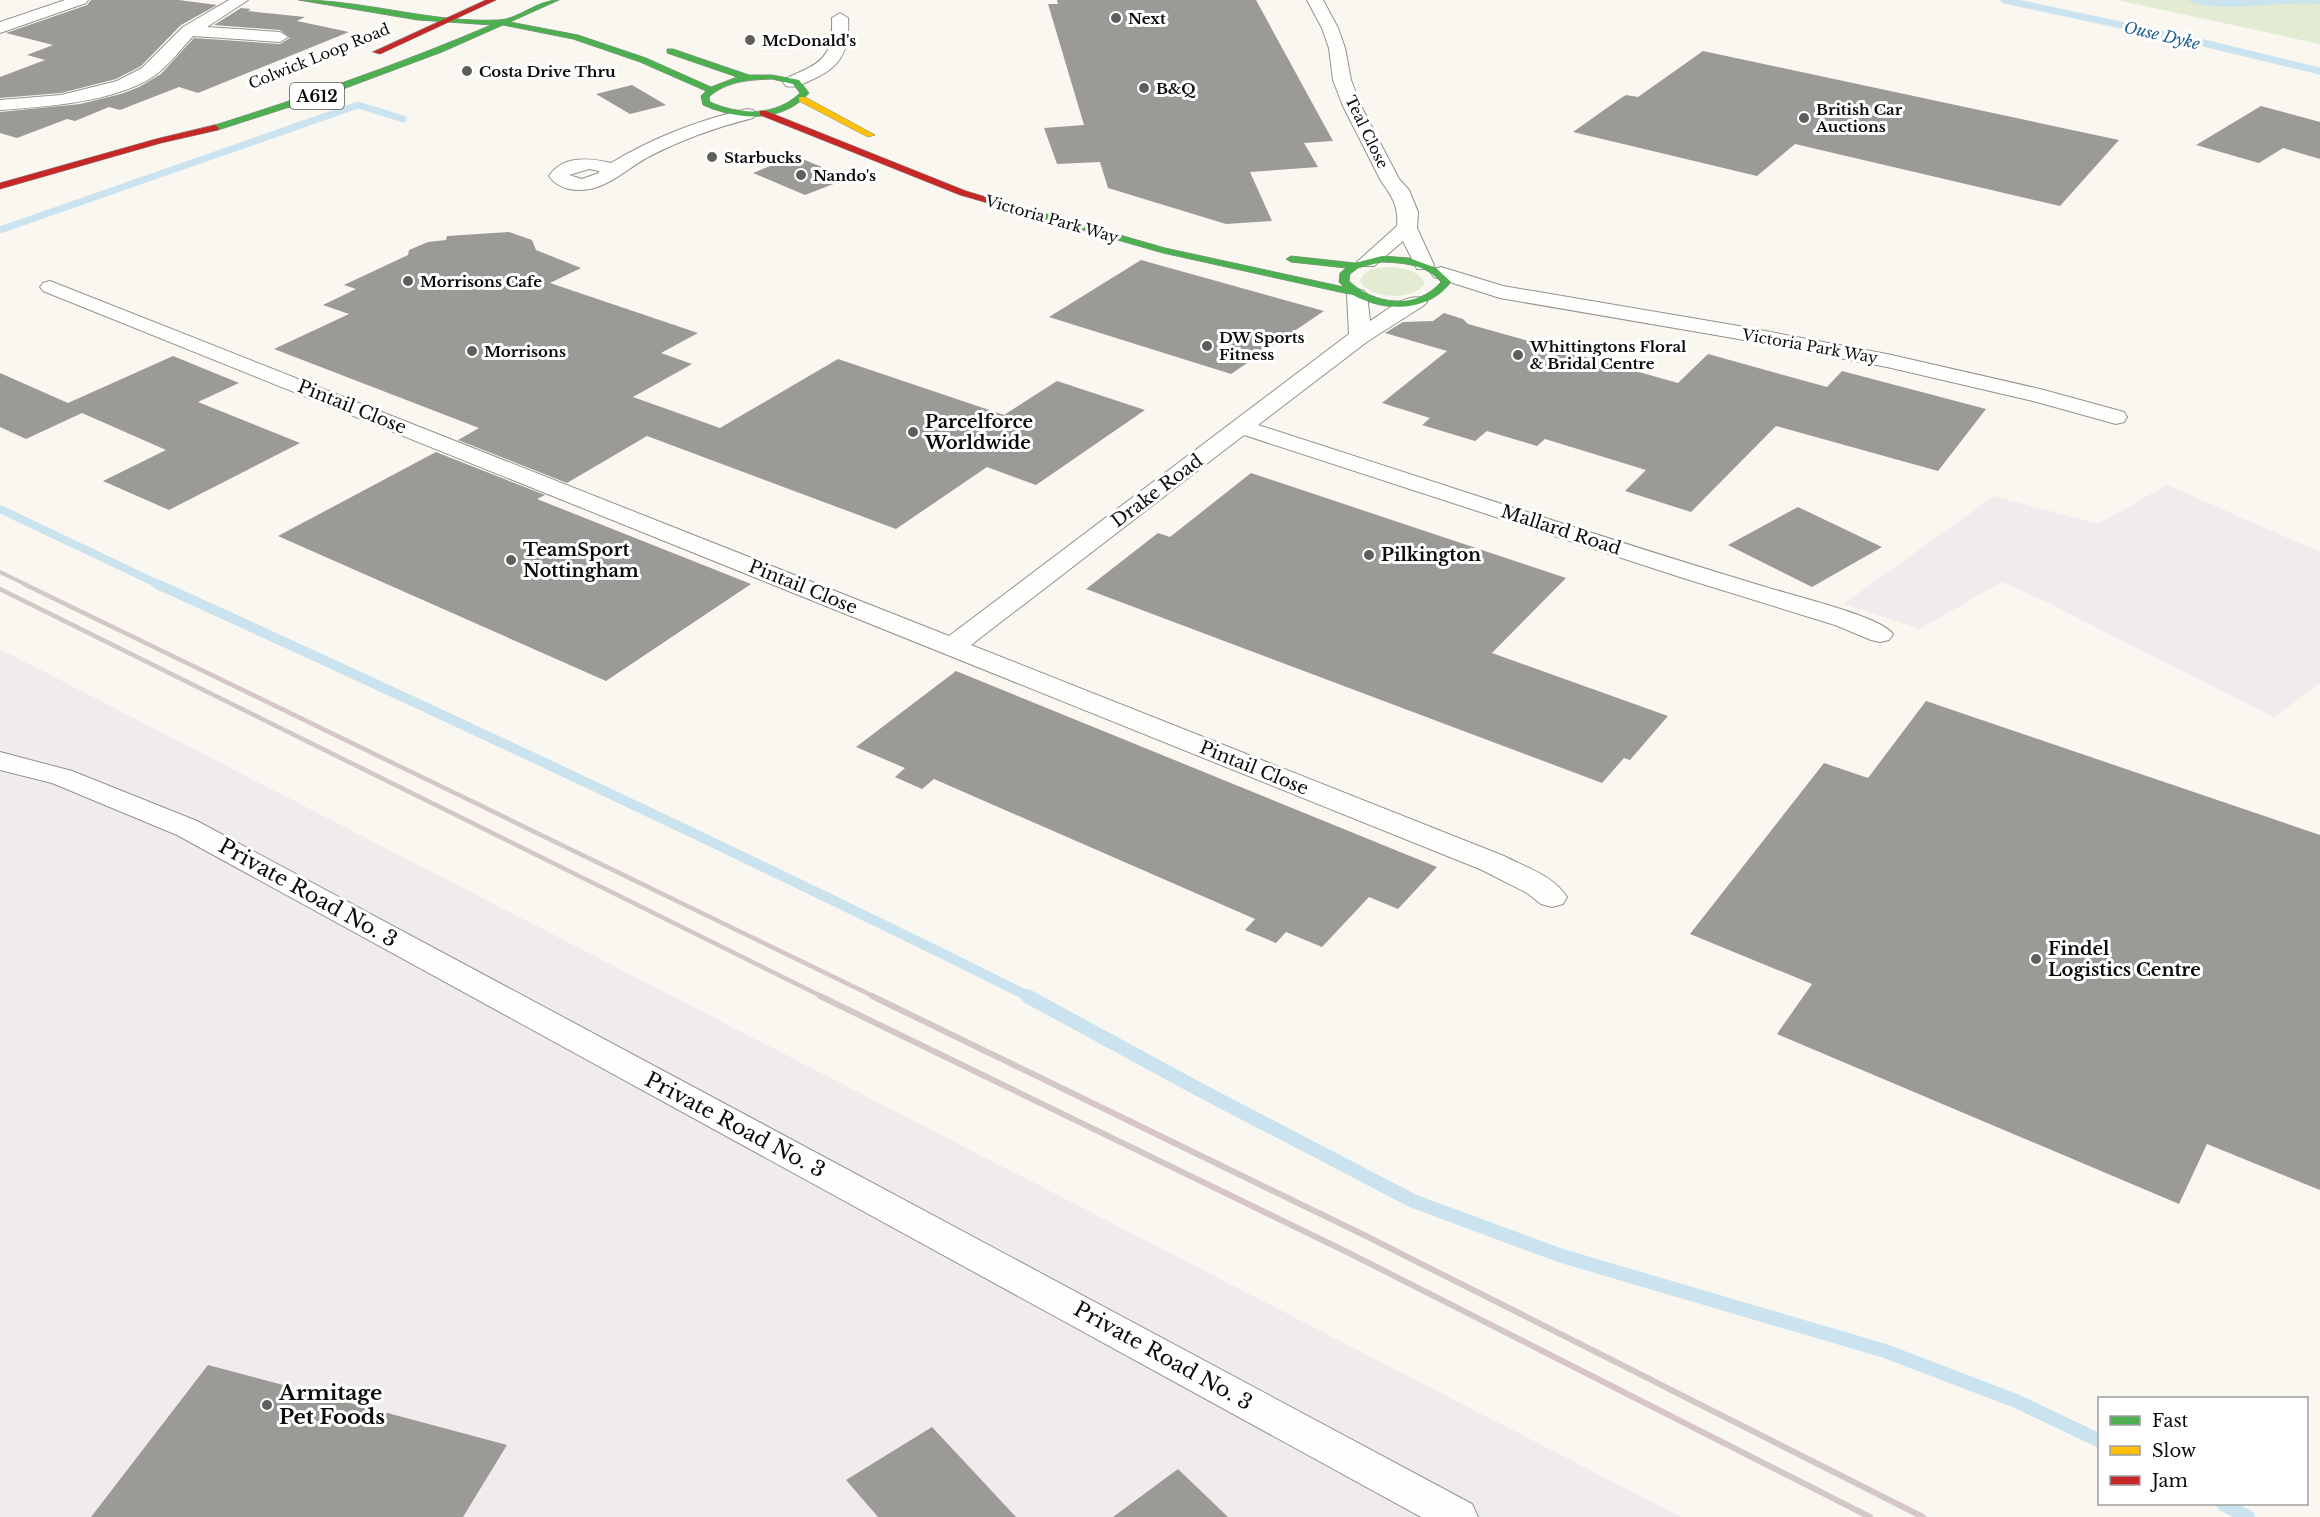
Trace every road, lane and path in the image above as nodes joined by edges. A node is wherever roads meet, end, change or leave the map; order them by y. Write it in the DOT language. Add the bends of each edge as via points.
graph roads {
  1 [pos="80,0"];
  2 [pos="240,0"];
  3 [pos="303,0"];
  4 [pos="365,0"];
  5 [pos="492,0"];
  6 [pos="1315,0"];
  7 [pos="563,3"];
  8 [pos="448,4"];
  9 [pos="527,6"];
  10 [pos="476,7"];
  11 [pos="553,16"];
  12 [pos="454,17"];
  13 [pos="502,17"];
  14 [pos="840,18"];
  15 [pos="477,21"];
  16 [pos="0,28"];
  17 [pos="189,31"];
  18 [pos="280,37"];
  19 [pos="470,37"];
  20 [pos="659,48"];
  21 [pos="359,59"];
  22 [pos="748,78"];
  23 [pos="792,82"];
  24 [pos="711,99"];
  25 [pos="802,99"];
  26 [pos="0,105"];
  27 [pos="234,107"];
  28 [pos="755,114"];
  29 [pos="159,141"];
  30 [pos="886,142"];
  31 [pos="589,163"];
  32 [pos="610,172"];
  33 [pos="0,186"];
  34 [pos="1407,228"];
  35 [pos="1273,256"];
  36 [pos="1361,264"];
  37 [pos="1433,269"];
  38 [pos="50,287"];
  39 [pos="1500,292"];
  40 [pos="1354,294"];
  41 [pos="1426,300"];
  42 [pos="1360,336"];
  43 [pos="2115,417"];
  44 [pos="1242,427"];
  45 [pos="1880,634"];
  46 [pos="953,646"];
  47 [pos="0,761"];
  48 [pos="1552,897"];
  49 [pos="1458,1517"];
  1 -- 16 [label="street"];
  2 -- 17 [label="street"];
  3 -- 12 [label="street, Victoria Park Way" via="418,18"];
  4 -- 12 [label="street"];
  5 -- 10 [label="street, Colwick Loop Road"];
  6 -- 34 [label="street, Teal Close" via="1337,48 1342,80 1352,106 1408,212"];
  7 -- 9 [label="street, A612"];
  8 -- 10 [label="street, Victoria Park Way"];
  9 -- 11 [label="street"];
  9 -- 13 [label="street, Colwick Loop Road / A612"];
  10 -- 12 [label="street, Colwick Loop Road"];
  10 -- 13 [label="street, Victoria Park Way"];
  12 -- 15 [label="street, Victoria Park Way"];
  12 -- 21 [label="street, Colwick Loop Road"];
  13 -- 15 [label="street, Victoria Park Way"];
  13 -- 19 [label="street, Colwick Loop Road / A612"];
  13 -- 24 [label="street, Victoria Park Way" via="643,60"];
  14 -- 23 [label="street" via="842,37 832,60"];
  15 -- 19 [label="street"];
  15 -- 29 [label="street" via="305,92"];
  17 -- 18 [label="street"];
  17 -- 26 [label="street" via="147,72 123,85 61,100"];
  19 -- 29 [label="street, Colwick Loop Road / A612" via="324,93 224,126"];
  20 -- 22 [label="street"];
  22 -- 23 [label="street"];
  22 -- 24 [label="street" via="726,82"];
  23 -- 25 [label="street" via="803,88"];
  24 -- 28 [label="street, Victoria Park Way" via="727,112"];
  24 -- 31 [label="street" via="675,126"];
  25 -- 28 [label="street, Victoria Park Way" via="794,105"];
  25 -- 30 [label="street"];
  27 -- 29 [label="street, Colwick Loop Road"];
  28 -- 32 [label="street" via="718,120 647,150"];
  28 -- 40 [label="street, Victoria Park Way" via="963,193 1163,250"];
  29 -- 33 [label="street, Colwick Loop Road / A612"];
  31 -- 32 [label="street" via="605,166"];
  31 -- 32 [label="street" via="564,168 558,176 565,182 586,183 602,179"];
  34 -- 36 [label="street"];
  34 -- 37 [label="street, Teal Close"];
  35 -- 36 [label="street"];
  36 -- 37 [label="street" via="1400,260"];
  36 -- 40 [label="street" via="1345,273 1344,282"];
  37 -- 39 [label="street"];
  37 -- 41 [label="street" via="1446,282 1444,290"];
  38 -- 46 [label="street, Pintail Close"];
  39 -- 41 [label="street"];
  39 -- 43 [label="street, Victoria Park Way" via="1870,356 2010,387"];
  40 -- 41 [label="street, Victoria Park Way" via="1388,303"];
  40 -- 42 [label="street"];
  41 -- 42 [label="street, Drake Road"];
  42 -- 44 [label="street, Drake Road"];
  44 -- 45 [label="street, Mallard Road" via="1844,619"];
  44 -- 46 [label="street, Drake Road"];
  46 -- 48 [label="street, Pintail Close" via="1493,863"];
  47 -- 49 [label="street, Private Road No. 3" via="62,777 187,828"];
}
